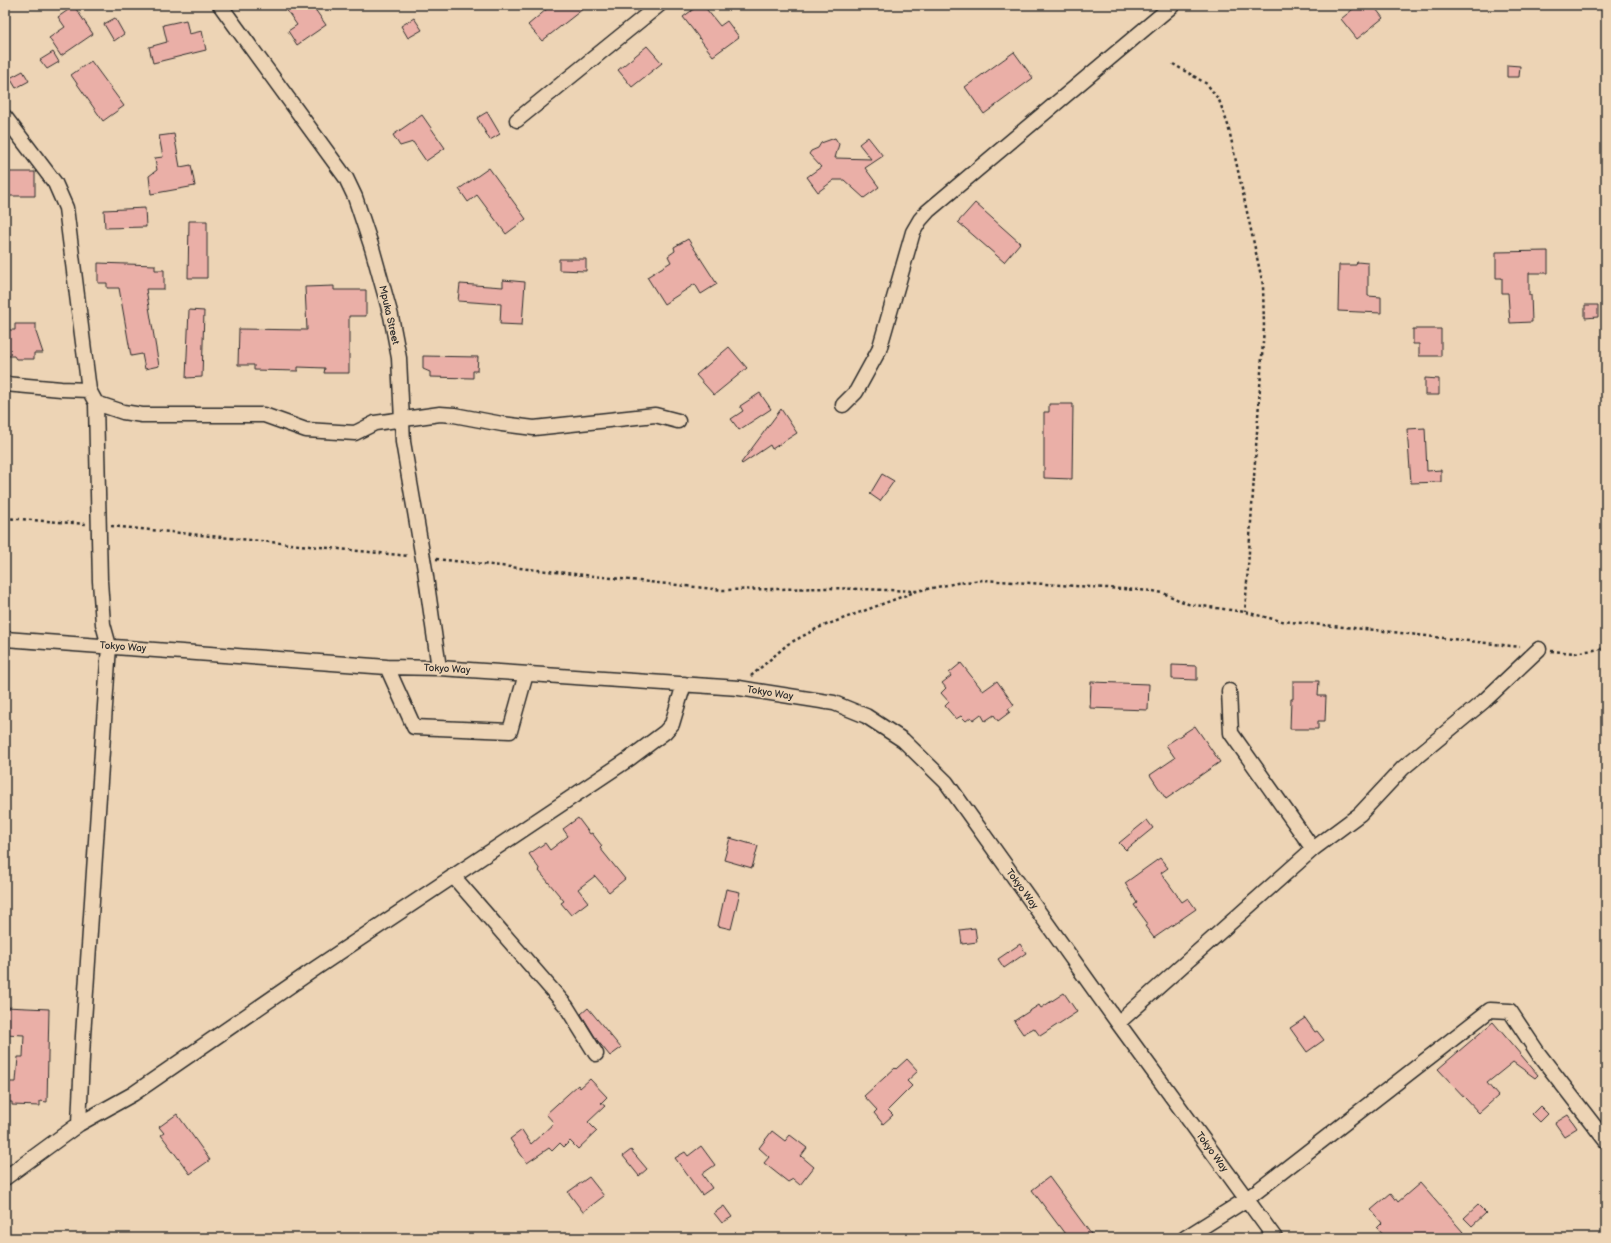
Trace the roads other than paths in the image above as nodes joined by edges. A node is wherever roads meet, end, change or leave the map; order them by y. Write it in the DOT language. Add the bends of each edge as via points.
graph roads {
  1 [pos="220,5"];
  2 [pos="659,5"];
  3 [pos="1173,5"];
  4 [pos="5,117"];
  5 [pos="517,120"];
  6 [pos="5,384"];
  7 [pos="89,390"];
  8 [pos="96,403"];
  9 [pos="843,405"];
  10 [pos="401,420"];
  11 [pos="678,421"];
  12 [pos="5,639"];
  13 [pos="109,646"];
  14 [pos="1539,649"];
  15 [pos="387,667"];
  16 [pos="439,668"];
  17 [pos="526,674"];
  18 [pos="684,684"];
  19 [pos="1229,691"];
  20 [pos="1313,849"];
  21 [pos="453,876"];
  22 [pos="1118,1023"];
  23 [pos="596,1054"];
  24 [pos="79,1124"];
  25 [pos="1606,1141"];
  26 [pos="5,1178"];
  27 [pos="1247,1199"];
  28 [pos="1184,1238"];
  29 [pos="1275,1238"];
  1 -- 10 [label="street, Mpuka Street" via="346,178 355,197 391,316 399,358"];
  2 -- 5 [label="street"];
  3 -- 9 [label="street" via="920,220 913,232 879,350 856,392"];
  4 -- 7 [label="street" via="55,183 66,208"];
  6 -- 7 [label="street"];
  7 -- 8 [label="street"];
  8 -- 10 [label="street" via="123,412 142,414 264,414 306,430 355,433 375,424"];
  8 -- 13 [label="street" via="103,624"];
  10 -- 11 [label="street" via="454,414 534,428 655,415"];
  10 -- 16 [label="street, Mpuka Street"];
  12 -- 13 [label="street, Tokyo Way"];
  13 -- 15 [label="street, Tokyo Way"];
  13 -- 24 [label="street"];
  14 -- 20 [label="street" via="1484,701 1403,768 1360,814"];
  15 -- 16 [label="street, Tokyo Way"];
  15 -- 17 [label="street" via="414,726 510,731"];
  16 -- 17 [label="street, Tokyo Way"];
  17 -- 18 [label="street, Tokyo Way"];
  18 -- 21 [label="street" via="676,715 665,732 629,759"];
  18 -- 22 [label="street, Tokyo Way" via="739,688 834,703 866,716 903,740 946,782"];
  19 -- 20 [label="street" via="1231,733"];
  20 -- 22 [label="street"];
  21 -- 23 [label="street" via="566,1006"];
  21 -- 24 [label="street" via="132,1094"];
  22 -- 27 [label="street, Tokyo Way"];
  24 -- 26 [label="street"];
  25 -- 27 [label="street" via="1538,1054 1510,1011 1490,1010"];
  27 -- 28 [label="street"];
  27 -- 29 [label="street, Tokyo Way"];
}
